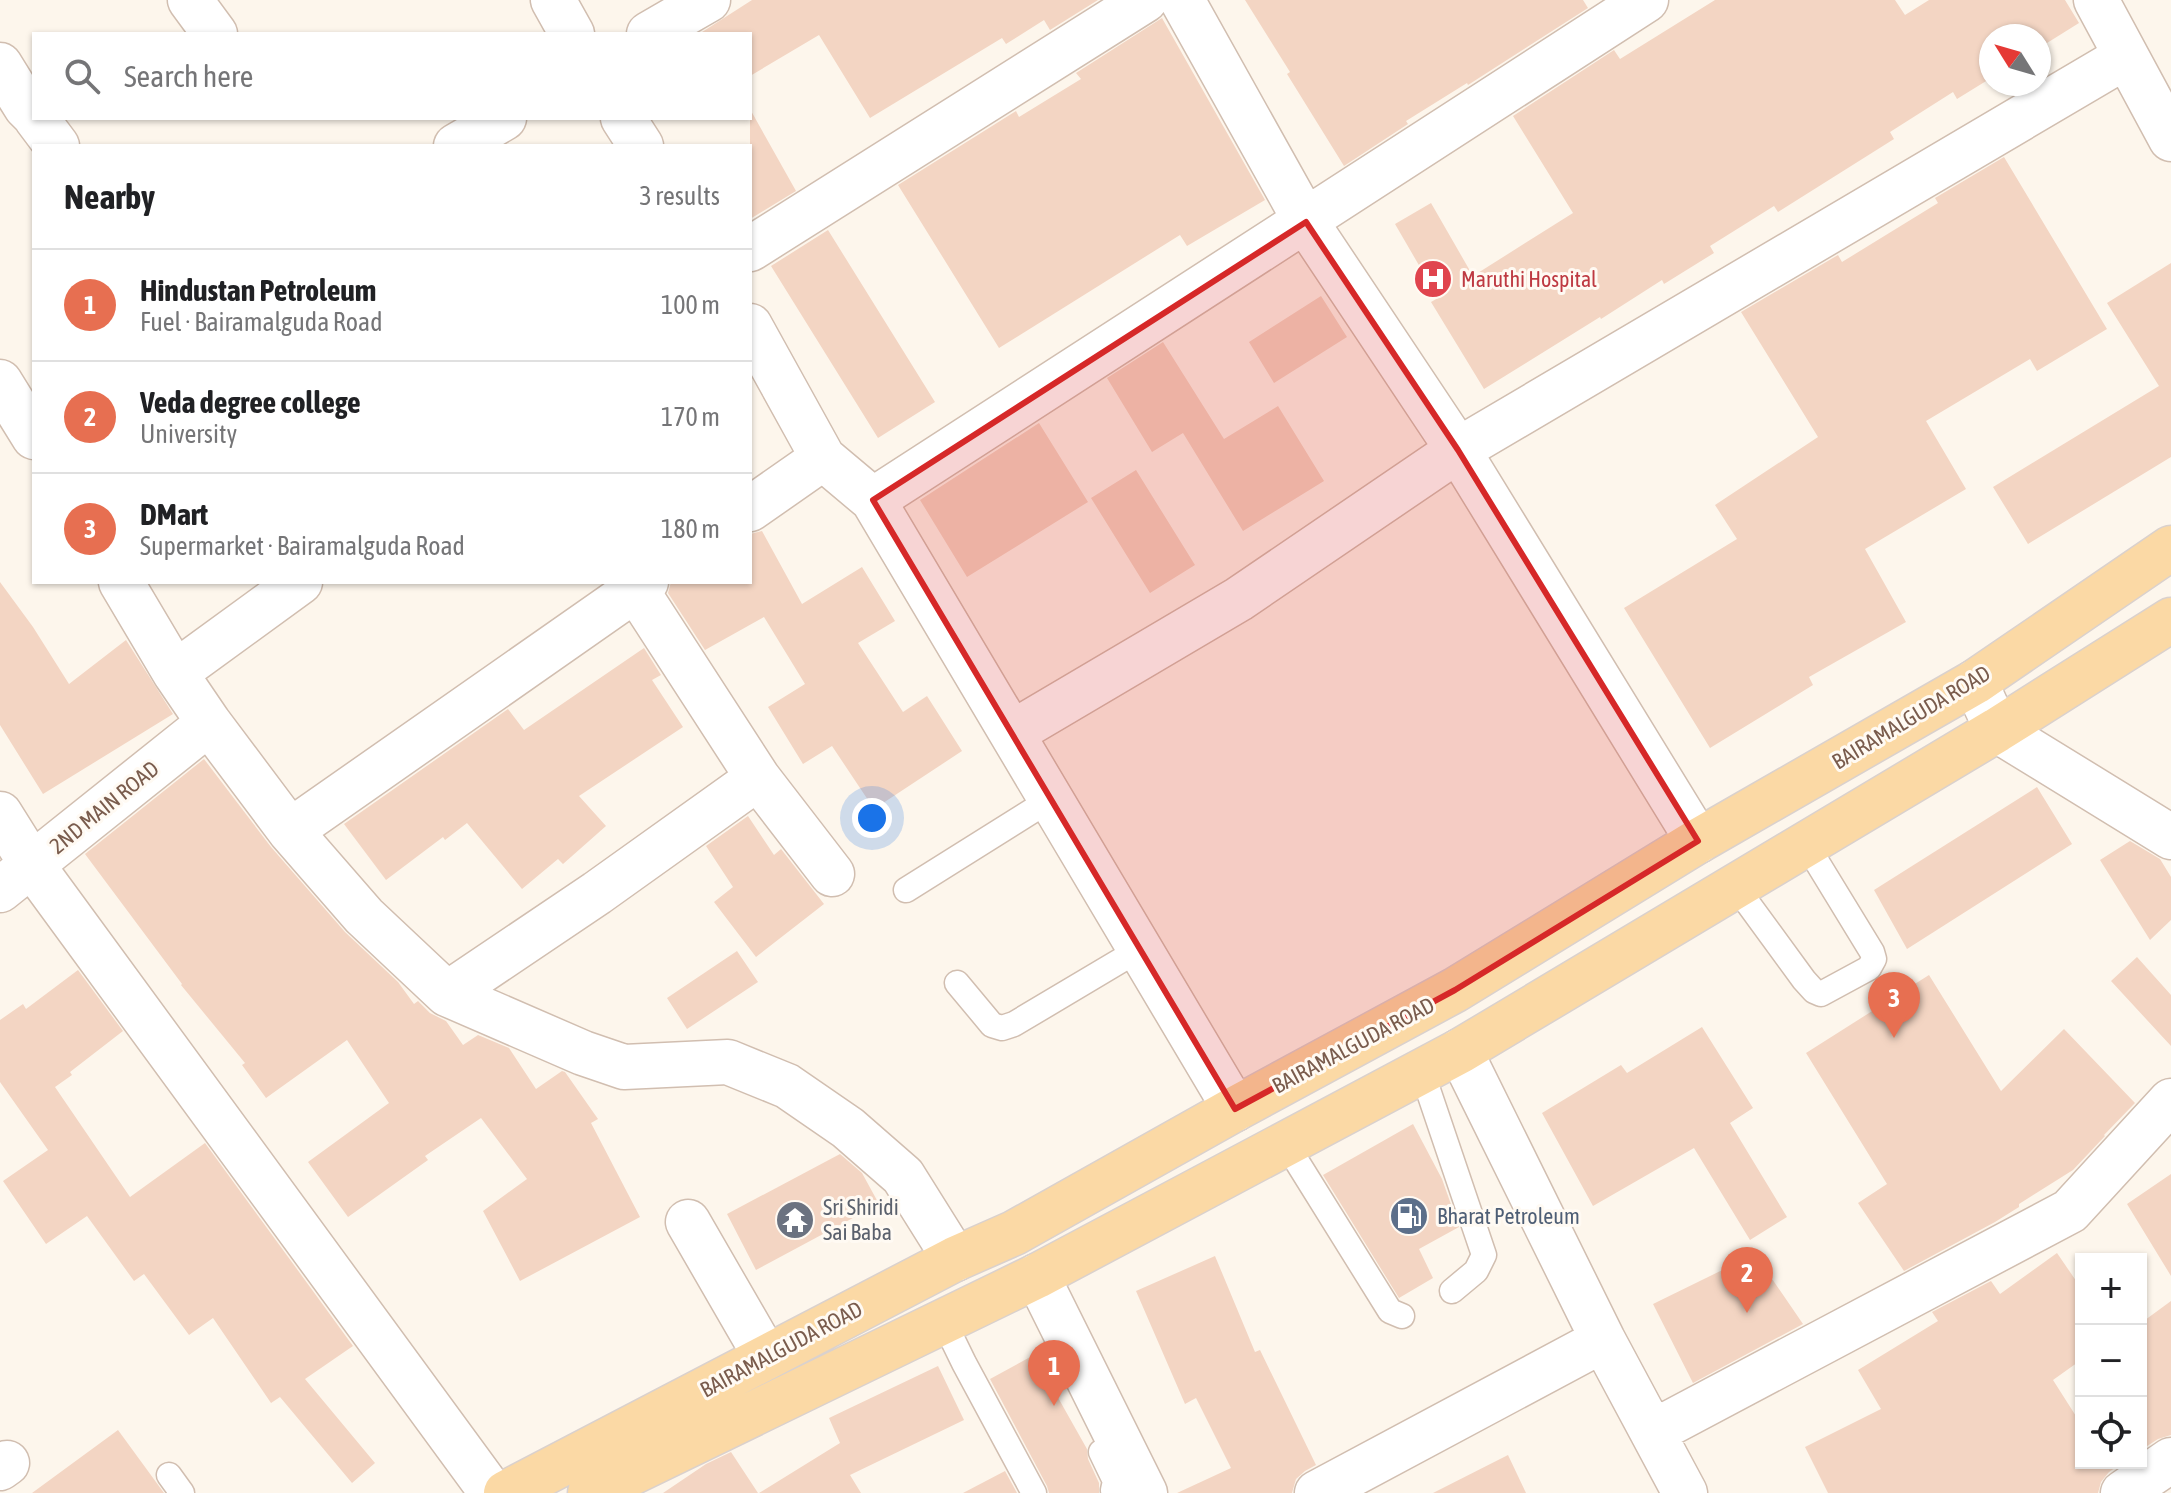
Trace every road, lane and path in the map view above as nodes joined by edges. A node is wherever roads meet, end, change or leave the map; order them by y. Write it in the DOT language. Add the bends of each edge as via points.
graph roads {
  1 [pos="190,0"];
  2 [pos="553,0"];
  3 [pos="708,0"];
  4 [pos="1145,0"];
  5 [pos="1182,0"];
  6 [pos="1646,0"];
  7 [pos="2096,0"];
  8 [pos="214,32"];
  9 [pos="571,32"];
  10 [pos="652,32"];
  11 [pos="2125,57"];
  12 [pos="0,65"];
  13 [pos="32,114"];
  14 [pos="37,120"];
  15 [pos="501,120"];
  16 [pos="624,120"];
  17 [pos="2171,139"];
  18 [pos="55,144"];
  19 [pos="459,144"];
  20 [pos="640,144"];
  21 [pos="1306,222"];
  22 [pos="752,248"];
  23 [pos="752,330"];
  24 [pos="15,389"];
  25 [pos="32,432"];
  26 [pos="1458,450"];
  27 [pos="823,458"];
  28 [pos="873,500"];
  29 [pos="752,508"];
  30 [pos="2171,548"];
  31 [pos="122,584"];
  32 [pos="297,584"];
  33 [pos="638,584"];
  34 [pos="2171,620"];
  35 [pos="175,673"];
  36 [pos="1975,682"];
  37 [pos="209,723"];
  38 [pos="1997,730"];
  39 [pos="1012,733"];
  40 [pos="758,778"];
  41 [pos="1051,799"];
  42 [pos="0,814"];
  43 [pos="290,831"];
  44 [pos="2171,837"];
  45 [pos="1698,841"];
  46 [pos="1806,844"];
  47 [pos="832,874"];
  48 [pos="16,878"];
  49 [pos="1736,887"];
  50 [pos="906,890"];
  51 [pos="1140,949"];
  52 [pos="957,983"];
  53 [pos="447,994"];
  54 [pos="1460,1051"];
  55 [pos="1422,1072"];
  56 [pos="2171,1102"];
  57 [pos="1235,1109"];
  58 [pos="1286,1144"];
  59 [pos="688,1222"];
  60 [pos="955,1259"];
  61 [pos="1028,1280"];
  62 [pos="1452,1291"];
  63 [pos="1402,1316"];
  64 [pos="944,1322"];
  65 [pos="1603,1340"];
  66 [pos="766,1357"];
  67 [pos="1653,1432"];
  68 [pos="2171,1460"];
  69 [pos="1129,1491"];
  70 [pos="492,1493"];
  71 [pos="506,1493"];
  72 [pos="590,1493"];
  73 [pos="1034,1493"];
  74 [pos="1317,1493"];
  75 [pos="1685,1493"];
  76 [pos="2123,1493"];
  1 -- 8 [label="street"];
  2 -- 9 [label="street"];
  3 -- 10 [label="street"];
  4 -- 22 [label="street"];
  5 -- 21 [label="street"];
  6 -- 21 [label="street"];
  7 -- 11 [label="street"];
  11 -- 17 [label="street"];
  11 -- 26 [label="street"];
  12 -- 13 [label="street"];
  14 -- 18 [label="street"];
  15 -- 19 [label="street"];
  16 -- 20 [label="street"];
  21 -- 26 [label="street"];
  21 -- 28 [label="street"];
  23 -- 27 [label="street"];
  24 -- 25 [label="street"];
  26 -- 39 [label="street" via="1239,599"];
  26 -- 45 [label="street"];
  27 -- 28 [label="street"];
  27 -- 29 [label="street"];
  28 -- 39 [label="street"];
  30 -- 36 [label="main road, BAIRAMALGUDA ROAD"];
  31 -- 35 [label="street"];
  32 -- 35 [label="street"];
  33 -- 40 [label="street"];
  33 -- 43 [label="street"];
  34 -- 38 [label="main road, BAIRAMALGUDA ROAD"];
  35 -- 37 [label="street"];
  36 -- 38 [label="street"];
  36 -- 45 [label="main road, BAIRAMALGUDA ROAD"];
  37 -- 43 [label="street"];
  37 -- 48 [label="street, 2ND MAIN ROAD"];
  38 -- 44 [label="street"];
  38 -- 46 [label="main road, BAIRAMALGUDA ROAD"];
  39 -- 41 [label="street"];
  40 -- 47 [label="street"];
  40 -- 53 [label="street"];
  41 -- 50 [label="lane"];
  41 -- 51 [label="street"];
  42 -- 48 [label="street"];
  43 -- 53 [label="street" via="364,916"];
  45 -- 57 [label="main road, BAIRAMALGUDA ROAD" via="1455,990"];
  46 -- 49 [label="main road, BAIRAMALGUDA ROAD"];
  46 -- 49 [label="lane" via="1872,952 1869,968 1821,994 1814,991"];
  48 -- 70 [label="street"];
  49 -- 54 [label="main road, BAIRAMALGUDA ROAD"];
  51 -- 52 [label="lane" via="1002,1028 992,1025"];
  51 -- 57 [label="street"];
  53 -- 60 [label="street" via="624,1067 728,1062 787,1086 848,1128 903,1176"];
  54 -- 55 [label="main road, BAIRAMALGUDA ROAD"];
  54 -- 65 [label="street"];
  55 -- 58 [label="main road, BAIRAMALGUDA ROAD"];
  55 -- 62 [label="lane" via="1484,1255 1476,1271"];
  56 -- 67 [label="street" via="2070,1211"];
  57 -- 60 [label="main road, BAIRAMALGUDA ROAD" via="1014,1233"];
  58 -- 61 [label="main road, BAIRAMALGUDA ROAD"];
  58 -- 63 [label="lane" via="1390,1311"];
  59 -- 66 [label="street"];
  60 -- 66 [label="main road, BAIRAMALGUDA ROAD"];
  61 -- 64 [label="main road, BAIRAMALGUDA ROAD"];
  61 -- 69 [label="street"];
  64 -- 72 [label="main road, BAIRAMALGUDA ROAD"];
  64 -- 73 [label="lane"];
  65 -- 67 [label="street"];
  65 -- 74 [label="street"];
  66 -- 71 [label="main road, BAIRAMALGUDA ROAD"];
  67 -- 75 [label="street"];
  68 -- 76 [label="street"];
}
